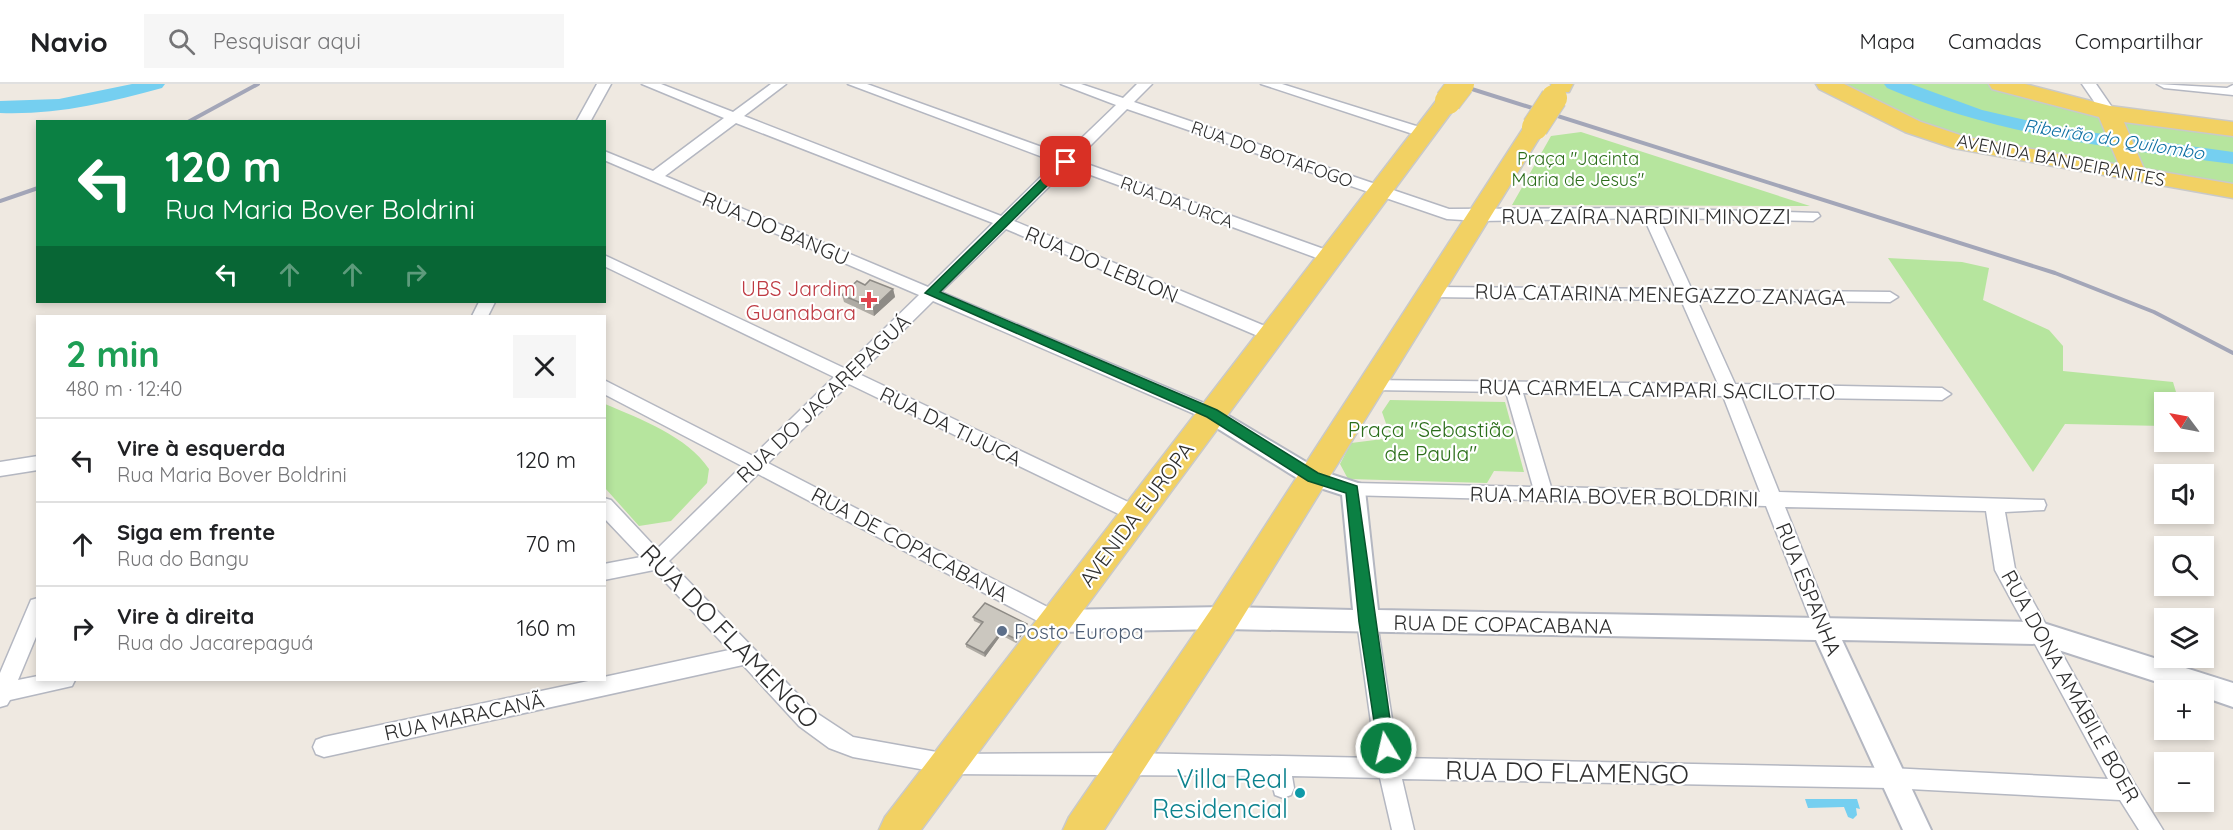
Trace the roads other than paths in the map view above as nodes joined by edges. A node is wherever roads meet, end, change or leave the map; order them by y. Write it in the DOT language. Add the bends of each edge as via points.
graph roads {
  1 [pos="604,84"];
  2 [pos="649,84"];
  3 [pos="779,84"];
  4 [pos="855,84"];
  5 [pos="1068,84"];
  6 [pos="1145,84"];
  7 [pos="1268,84"];
  8 [pos="1827,84"];
  9 [pos="2000,84"];
  10 [pos="2089,84"];
  11 [pos="2164,84"];
  12 [pos="1560,88"];
  13 [pos="2232,90"];
  14 [pos="1454,92"];
  15 [pos="1126,103"];
  16 [pos="731,118"];
  17 [pos="584,120"];
  18 [pos="2113,121"];
  19 [pos="2233,129"];
  20 [pos="1424,133"];
  21 [pos="606,156"];
  22 [pos="1066,162"];
  23 [pos="2131,165"];
  24 [pos="654,177"];
  25 [pos="2233,191"];
  26 [pos="1380,192"];
  27 [pos="1649,213"];
  28 [pos="1479,216"];
  29 [pos="1813,216"];
  30 [pos="1004,222"];
  31 [pos="1330,257"];
  32 [pos="606,261"];
  33 [pos="1431,292"];
  34 [pos="931,293"];
  35 [pos="1686,293"];
  36 [pos="1890,297"];
  37 [pos="1271,335"];
  38 [pos="846,376"];
  39 [pos="1372,384"];
  40 [pos="606,387"];
  41 [pos="1514,388"];
  42 [pos="1729,389"];
  43 [pos="1942,394"];
  44 [pos="1212,414"];
  45 [pos="36,463"];
  46 [pos="756,464"];
  47 [pos="0,469"];
  48 [pos="1313,477"];
  49 [pos="1353,490"];
  50 [pos="1544,494"];
  51 [pos="1773,499"];
  52 [pos="1994,504"];
  53 [pos="2037,505"];
  54 [pos="606,507"];
  55 [pos="1136,514"];
  56 [pos="656,562"];
  57 [pos="606,572"];
  58 [pos="36,611"];
  59 [pos="1224,618"];
  60 [pos="1056,621"];
  61 [pos="1367,622"];
  62 [pos="1824,628"];
  63 [pos="2040,633"];
  64 [pos="744,656"];
  65 [pos="61,681"];
  66 [pos="2,695"];
  67 [pos="2233,695"];
  68 [pos="324,747"];
  69 [pos="1129,763"];
  70 [pos="948,764"];
  71 [pos="1389,769"];
  72 [pos="1890,778"];
  73 [pos="2126,790"];
  74 [pos="898,830"];
  75 [pos="1082,830"];
  76 [pos="1402,830"];
  77 [pos="1917,830"];
  78 [pos="2152,830"];
  1 -- 17 [label="street"];
  2 -- 16 [label="street, RUA DO LEBLON"];
  3 -- 16 [label="street"];
  4 -- 22 [label="street, RUA DA URCA"];
  5 -- 15 [label="street, RUA DO BOTAFOGO"];
  6 -- 15 [label="street, RUA DO JACAREPAGUÁ"];
  7 -- 20 [label="street"];
  8 -- 23 [label="main road, AVENIDA BANDEIRANTES" via="1913,127 1961,142"];
  9 -- 18 [label="main road"];
  10 -- 18 [label="street"];
  11 -- 13 [label="street"];
  12 -- 28 [label="main road, bridge"];
  14 -- 20 [label="main road, AVENIDA EUROPA"];
  15 -- 22 [label="street, RUA DO JACAREPAGUÁ"];
  15 -- 26 [label="street, RUA DO BOTAFOGO"];
  16 -- 24 [label="street"];
  16 -- 30 [label="street, RUA DO LEBLON"];
  18 -- 19 [label="main road"];
  18 -- 23 [label="main road"];
  20 -- 26 [label="main road, AVENIDA EUROPA"];
  21 -- 24 [label="street, RUA DO BANGU"];
  22 -- 30 [label="street, RUA DO JACAREPAGUÁ"];
  22 -- 31 [label="street, RUA DA URCA"];
  23 -- 25 [label="main road, AVENIDA BANDEIRANTES"];
  24 -- 34 [label="street, RUA DO BANGU"];
  26 -- 28 [label="street, RUA DO BOTAFOGO" via="1447,214"];
  26 -- 31 [label="main road, AVENIDA EUROPA"];
  27 -- 28 [label="street, RUA ZAÍRA NARDINI MINOZZI"];
  27 -- 29 [label="street, RUA ZAÍRA NARDINI MINOZZI"];
  27 -- 35 [label="street, RUA ESPANHA"];
  28 -- 33 [label="main road"];
  30 -- 34 [label="street, RUA DO JACAREPAGUÁ"];
  30 -- 37 [label="street, RUA DO LEBLON"];
  31 -- 37 [label="main road, AVENIDA EUROPA"];
  32 -- 38 [label="street, RUA DA TIJUCA"];
  33 -- 35 [label="street, RUA CATARINA MENEGAZZO ZANAGA"];
  33 -- 39 [label="main road"];
  34 -- 38 [label="street, RUA DO JACAREPAGUÁ"];
  34 -- 44 [label="street, RUA DO BANGU"];
  35 -- 36 [label="street, RUA CATARINA MENEGAZZO ZANAGA"];
  35 -- 42 [label="street, RUA ESPANHA"];
  37 -- 44 [label="main road, AVENIDA EUROPA"];
  38 -- 46 [label="street, RUA DO JACAREPAGUÁ"];
  38 -- 55 [label="street, RUA DA TIJUCA"];
  39 -- 41 [label="street, RUA CARMELA CAMPARI SACILOTTO"];
  39 -- 48 [label="main road"];
  40 -- 46 [label="street, RUA DE COPACABANA"];
  41 -- 42 [label="street, RUA CARMELA CAMPARI SACILOTTO"];
  41 -- 50 [label="street"];
  42 -- 43 [label="street, RUA CARMELA CAMPARI SACILOTTO"];
  42 -- 51 [label="street, RUA ESPANHA"];
  44 -- 48 [label="street, RUA MARIA BOVER BOLDRINI"];
  44 -- 55 [label="main road, AVENIDA EUROPA"];
  45 -- 47 [label="street"];
  46 -- 56 [label="street, RUA DO JACAREPAGUÁ"];
  46 -- 60 [label="street, RUA DE COPACABANA"];
  48 -- 49 [label="street, RUA MARIA BOVER BOLDRINI"];
  48 -- 59 [label="main road"];
  49 -- 50 [label="street, RUA MARIA BOVER BOLDRINI"];
  49 -- 61 [label="street"];
  50 -- 51 [label="street, RUA MARIA BOVER BOLDRINI"];
  51 -- 52 [label="street, RUA MARIA BOVER BOLDRINI"];
  51 -- 62 [label="street, RUA ESPANHA"];
  52 -- 53 [label="street, RUA MARIA BOVER BOLDRINI"];
  52 -- 63 [label="street, RUA DONA AMÁBILE BOER" via="2005,570"];
  54 -- 56 [label="street, RUA DO FLAMENGO"];
  55 -- 60 [label="main road, AVENIDA EUROPA"];
  56 -- 57 [label="street"];
  56 -- 64 [label="street, RUA DO FLAMENGO"];
  58 -- 66 [label="street"];
  59 -- 60 [label="street, RUA DE COPACABANA"];
  59 -- 61 [label="street, RUA DE COPACABANA"];
  59 -- 69 [label="main road"];
  60 -- 70 [label="main road, AVENIDA EUROPA"];
  61 -- 62 [label="street, RUA DE COPACABANA"];
  61 -- 71 [label="street"];
  62 -- 63 [label="street, RUA DE COPACABANA"];
  62 -- 72 [label="street, RUA ESPANHA"];
  63 -- 67 [label="street, RUA DE COPACABANA"];
  63 -- 73 [label="street, RUA DONA AMÁBILE BOER"];
  64 -- 68 [label="street, RUA MARACANÃ"];
  64 -- 70 [label="street, RUA DO FLAMENGO" via="807,719 837,741"];
  65 -- 66 [label="street"];
  69 -- 70 [label="street, RUA DO FLAMENGO"];
  69 -- 71 [label="street, RUA DO FLAMENGO" via="1281,777"];
  69 -- 75 [label="main road"];
  70 -- 74 [label="main road, AVENIDA EUROPA"];
  71 -- 72 [label="street, RUA DO FLAMENGO"];
  71 -- 76 [label="street"];
  72 -- 73 [label="street, RUA DO FLAMENGO"];
  72 -- 77 [label="street, RUA ESPANHA"];
  73 -- 78 [label="street, RUA DONA AMÁBILE BOER"];
}
